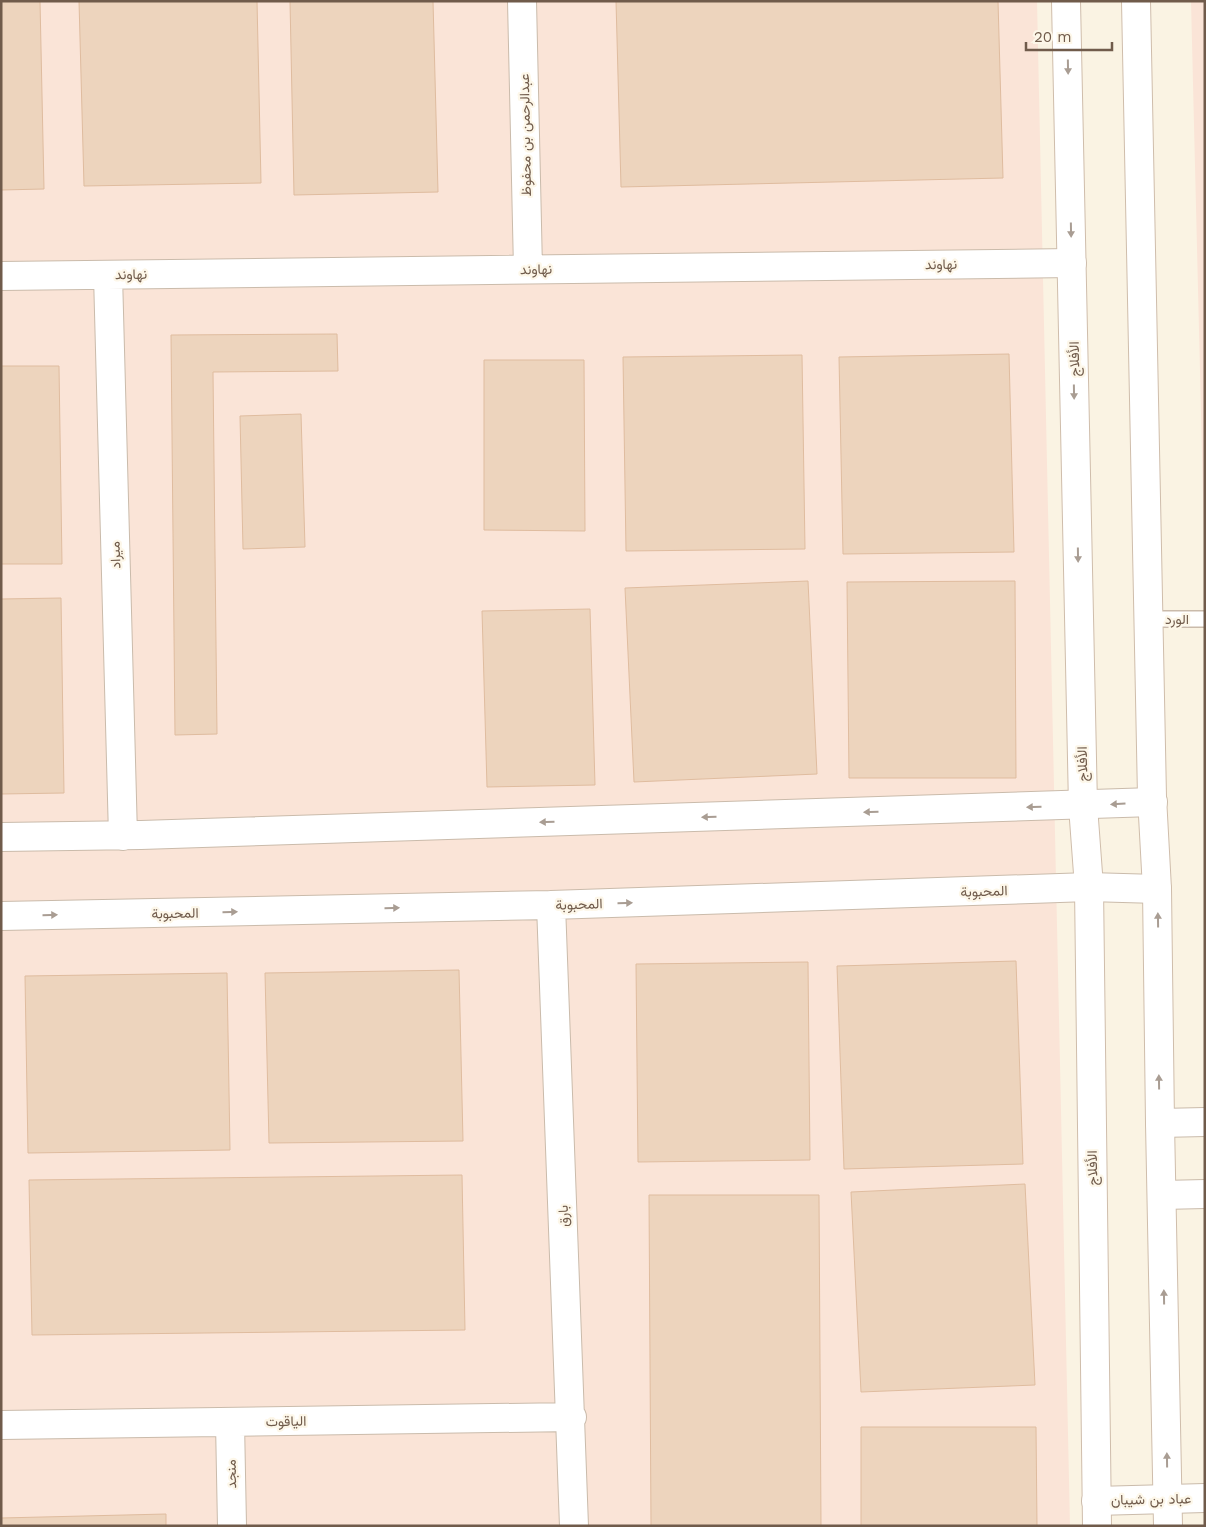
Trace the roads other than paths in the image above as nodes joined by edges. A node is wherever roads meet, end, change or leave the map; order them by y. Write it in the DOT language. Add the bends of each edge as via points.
graph roads {
  1 [pos="522,1"];
  2 [pos="1066,1"];
  3 [pos="1136,1"];
  4 [pos="1072,263"];
  5 [pos="528,269"];
  6 [pos="108,275"];
  7 [pos="1,276"];
  8 [pos="1149,619"];
  9 [pos="1205,619"];
  10 [pos="1153,802"];
  11 [pos="1083,806"];
  12 [pos="123,836"];
  13 [pos="1,837"];
  14 [pos="1089,887"];
  15 [pos="1158,889"];
  16 [pos="551,905"];
  17 [pos="1,916"];
  18 [pos="1205,1122"];
  19 [pos="1160,1123"];
  20 [pos="1205,1194"];
  21 [pos="1162,1195"];
  22 [pos="572,1417"];
  23 [pos="230,1422"];
  24 [pos="1,1425"];
  25 [pos="1205,1498"];
  26 [pos="1168,1499"];
  27 [pos="1096,1513"];
  28 [pos="232,1526"];
  29 [pos="574,1526"];
  30 [pos="1168,1526"];
  1 -- 5 [label="street, عبدالرحمن بن محفوظ"];
  2 -- 4 [label="street, الأفلاج, one-way"];
  3 -- 8 [label="street"];
  4 -- 5 [label="street, نهاوند"];
  4 -- 11 [label="street, الأفلاج, one-way"];
  5 -- 6 [label="street, نهاوند"];
  6 -- 7 [label="street, نهاوند"];
  6 -- 12 [label="street, ميراد"];
  8 -- 9 [label="lane, الورد"];
  8 -- 10 [label="street"];
  10 -- 11 [label="street, one-way"];
  10 -- 15 [label="street"];
  11 -- 12 [label="street, one-way"];
  11 -- 14 [label="street, الأفلاج"];
  12 -- 13 [label="street"];
  14 -- 15 [label="street, المحبوبة"];
  16 -- 14 [label="street, المحبوبة, one-way"];
  14 -- 27 [label="street, الأفلاج"];
  19 -- 15 [label="street, one-way"];
  17 -- 16 [label="street, المحبوبة, one-way"];
  16 -- 22 [label="street, بارق"];
  18 -- 19 [label="street"];
  19 -- 21 [label="street"];
  20 -- 21 [label="street"];
  26 -- 21 [label="street, one-way"];
  22 -- 23 [label="street, الياقوت"];
  22 -- 29 [label="street, بارق"];
  23 -- 24 [label="street, الياقوت"];
  23 -- 28 [label="street, منجد"];
  25 -- 26 [label="street, عباد بن شيبان"];
  26 -- 27 [label="street, عباد بن شيبان"];
  26 -- 30 [label="street"];
}
